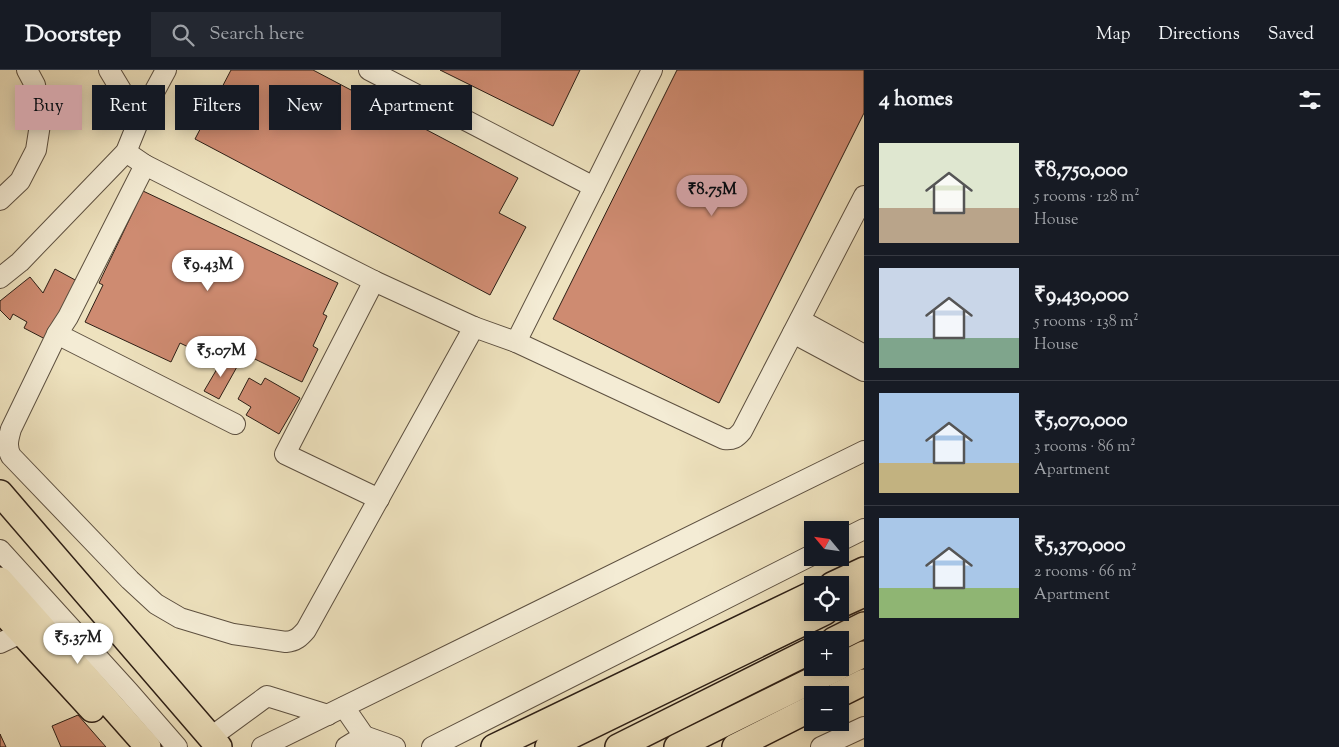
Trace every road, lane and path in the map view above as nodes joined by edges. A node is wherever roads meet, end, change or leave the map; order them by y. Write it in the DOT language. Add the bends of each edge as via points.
graph roads {
  1 [pos="27,70"];
  2 [pos="109,70"];
  3 [pos="166,70"];
  4 [pos="369,70"];
  5 [pos="652,70"];
  6 [pos="118,85"];
  7 [pos="158,85"];
  8 [pos="135,130"];
  9 [pos="126,152"];
  10 [pos="145,164"];
  11 [pos="594,188"];
  12 [pos="864,196"];
  13 [pos="0,200"];
  14 [pos="0,278"];
  15 [pos="374,281"];
  16 [pos="474,327"];
  17 [pos="796,327"];
  18 [pos="57,334"];
  19 [pos="516,342"];
  20 [pos="864,355"];
  21 [pos="864,371"];
  22 [pos="235,424"];
  23 [pos="864,451"];
  24 [pos="0,493"];
  25 [pos="379,499"];
  26 [pos="0,516"];
  27 [pos="864,529"];
  28 [pos="849,536"];
  29 [pos="0,550"];
  30 [pos="804,559"];
  31 [pos="864,570"];
  32 [pos="849,577"];
  33 [pos="0,580"];
  34 [pos="864,594"];
  35 [pos="804,598"];
  36 [pos="849,601"];
  37 [pos="0,609"];
  38 [pos="807,621"];
  39 [pos="864,625"];
  40 [pos="849,632"];
  41 [pos="11,638"];
  42 [pos="804,654"];
  43 [pos="864,654"];
  44 [pos="849,662"];
  45 [pos="821,676"];
  46 [pos="864,682"];
  47 [pos="849,690"];
  48 [pos="336,711"];
  49 [pos="804,712"];
  50 [pos="864,727"];
  51 [pos="364,736"];
  52 [pos="210,744"];
  53 [pos="128,747"];
  54 [pos="148,747"];
  55 [pos="177,747"];
  56 [pos="262,747"];
  57 [pos="346,747"];
  58 [pos="395,747"];
  59 [pos="432,747"];
  60 [pos="494,747"];
  61 [pos="548,747"];
  62 [pos="618,747"];
  63 [pos="677,747"];
  64 [pos="736,747"];
  65 [pos="822,747"];
  1 -- 13 [label="lane" via="36,85 41,118 36,150 20,181"];
  2 -- 6 [label="lane"];
  3 -- 7 [label="lane"];
  4 -- 11 [label="lane"];
  5 -- 11 [label="lane"];
  8 -- 9 [label="lane"];
  9 -- 10 [label="lane"];
  9 -- 14 [label="lane" via="20,262"];
  10 -- 15 [label="lane"];
  10 -- 18 [label="lane"];
  11 -- 19 [label="lane"];
  12 -- 17 [label="lane"];
  15 -- 16 [label="lane"];
  15 -- 25 [label="lane" via="284,454"];
  16 -- 19 [label="lane"];
  16 -- 25 [label="lane"];
  17 -- 19 [label="lane" via="742,431 732,440"];
  17 -- 20 [label="lane"];
  17 -- 21 [label="lane"];
  18 -- 22 [label="lane"];
  18 -- 25 [label="lane" via="11,429 8,449 130,580 156,604 180,618 233,634 286,642 300,638"];
  23 -- 48 [label="lane"];
  24 -- 52 [label="main road"];
  26 -- 52 [label="main road"];
  27 -- 28 [label="lane"];
  29 -- 55 [label="lane"];
  30 -- 59 [label="lane"];
  31 -- 32 [label="main road"];
  33 -- 54 [label="main road"];
  34 -- 36 [label="main road"];
  35 -- 60 [label="main road"];
  37 -- 41 [label="main road"];
  38 -- 61 [label="main road"];
  39 -- 40 [label="main road"];
  41 -- 53 [label="main road"];
  42 -- 62 [label="main road"];
  43 -- 44 [label="main road"];
  45 -- 63 [label="main road"];
  46 -- 47 [label="main road"];
  48 -- 51 [label="lane"];
  48 -- 52 [label="lane" via="267,696"];
  48 -- 56 [label="lane"];
  49 -- 64 [label="main road"];
  50 -- 65 [label="lane"];
  51 -- 57 [label="lane"];
  51 -- 58 [label="lane"];
}
